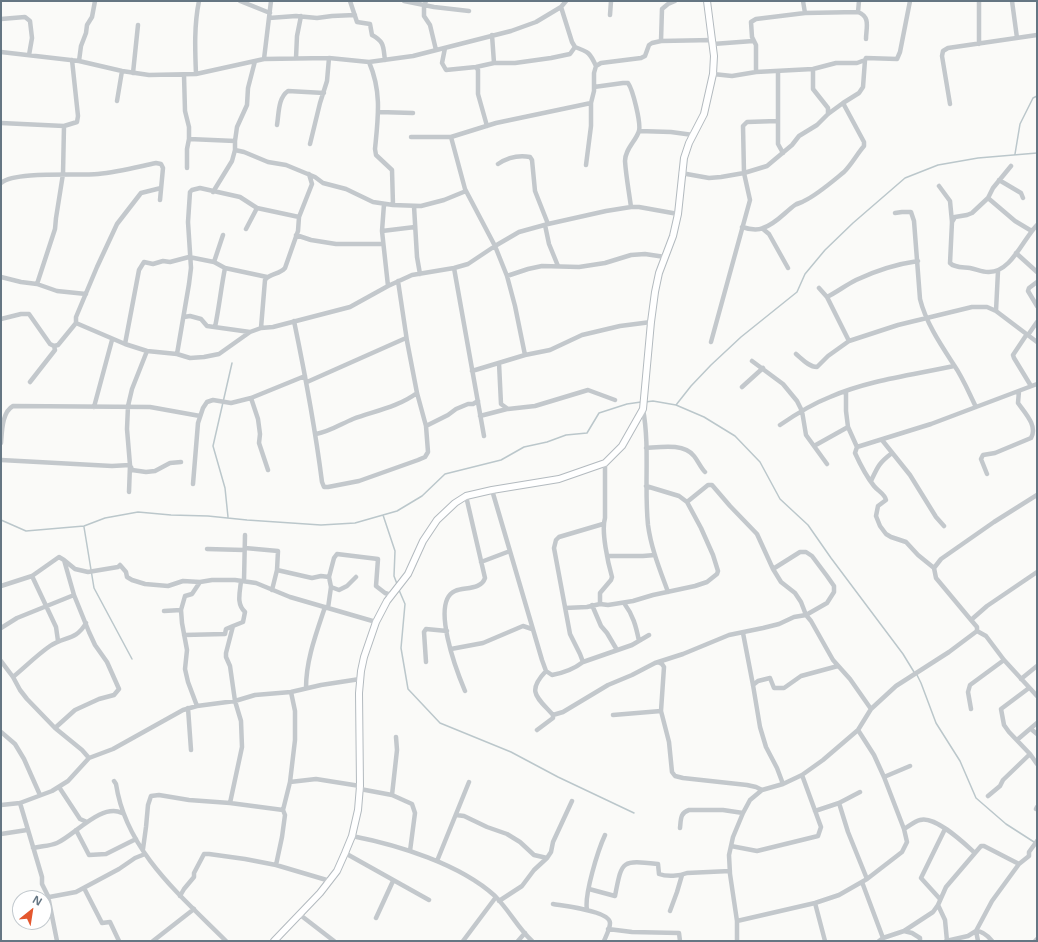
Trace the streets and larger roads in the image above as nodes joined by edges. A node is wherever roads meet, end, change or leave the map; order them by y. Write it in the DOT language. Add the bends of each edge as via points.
graph roads {
  1 [pos="95,1"];
  2 [pos="199,1"];
  3 [pos="240,1"];
  4 [pos="271,1"];
  5 [pos="350,1"];
  6 [pos="404,1"];
  7 [pos="566,1"];
  8 [pos="611,1"];
  9 [pos="675,1"];
  10 [pos="708,1"];
  11 [pos="804,1"];
  12 [pos="859,1"];
  13 [pos="910,1"];
  14 [pos="979,1"];
  15 [pos="1012,1"];
  16 [pos="425,3"];
  17 [pos="561,7"];
  18 [pos="469,11"];
  19 [pos="858,12"];
  20 [pos="805,13"];
  21 [pos="355,15"];
  22 [pos="269,16"];
  23 [pos="302,16"];
  24 [pos="610,16"];
  25 [pos="1,19"];
  26 [pos="138,25"];
  27 [pos="492,35"];
  28 [pos="1037,35"];
  29 [pos="1017,38"];
  30 [pos="866,39"];
  31 [pos="661,41"];
  32 [pos="753,41"];
  33 [pos="713,42"];
  34 [pos="979,44"];
  35 [pos="445,48"];
  36 [pos="575,48"];
  37 [pos="436,50"];
  38 [pos="1,52"];
  39 [pos="29,56"];
  40 [pos="296,58"];
  41 [pos="329,58"];
  42 [pos="264,59"];
  43 [pos="72,60"];
  44 [pos="384,60"];
  45 [pos="864,60"];
  46 [pos="79,61"];
  47 [pos="255,61"];
  48 [pos="369,62"];
  49 [pos="494,63"];
  50 [pos="596,66"];
  51 [pos="476,67"];
  52 [pos="813,69"];
  53 [pos="122,71"];
  54 [pos="778,71"];
  55 [pos="756,72"];
  56 [pos="133,73"];
  57 [pos="196,74"];
  58 [pos="713,74"];
  59 [pos="184,75"];
  60 [pos="594,87"];
  61 [pos="324,93"];
  62 [pos="117,101"];
  63 [pos="591,103"];
  64 [pos="843,103"];
  65 [pos="950,104"];
  66 [pos="379,112"];
  67 [pos="413,113"];
  68 [pos="828,114"];
  69 [pos="777,121"];
  70 [pos="1,123"];
  71 [pos="277,125"];
  72 [pos="64,126"];
  73 [pos="487,126"];
  74 [pos="639,131"];
  75 [pos="693,136"];
  76 [pos="411,137"];
  77 [pos="451,137"];
  78 [pos="189,139"];
  79 [pos="235,141"];
  80 [pos="310,144"];
  81 [pos="235,150"];
  82 [pos="783,154"];
  83 [pos="498,164"];
  84 [pos="586,165"];
  85 [pos="1011,166"];
  86 [pos="188,168"];
  87 [pos="682,173"];
  88 [pos="744,173"];
  89 [pos="63,174"];
  90 [pos="309,174"];
  91 [pos="999,180"];
  92 [pos="320,181"];
  93 [pos="1,183"];
  94 [pos="312,184"];
  95 [pos="939,186"];
  96 [pos="161,188"];
  97 [pos="466,191"];
  98 [pos="213,192"];
  99 [pos="988,198"];
  100 [pos="1023,198"];
  101 [pos="160,200"];
  102 [pos="384,204"];
  103 [pos="393,205"];
  104 [pos="414,206"];
  105 [pos="631,207"];
  106 [pos="257,208"];
  107 [pos="895,213"];
  108 [pos="678,214"];
  109 [pos="299,218"];
  110 [pos="952,222"];
  111 [pos="1037,224"];
  112 [pos="546,225"];
  113 [pos="742,227"];
  114 [pos="415,228"];
  115 [pos="246,229"];
  116 [pos="763,229"];
  117 [pos="1032,230"];
  118 [pos="382,231"];
  119 [pos="222,235"];
  120 [pos="296,235"];
  121 [pos="383,244"];
  122 [pos="495,246"];
  123 [pos="1016,252"];
  124 [pos="189,257"];
  125 [pos="665,257"];
  126 [pos="918,261"];
  127 [pos="214,262"];
  128 [pos="558,266"];
  129 [pos="225,268"];
  130 [pos="454,268"];
  131 [pos="788,268"];
  132 [pos="998,270"];
  133 [pos="1037,272"];
  134 [pos="420,274"];
  135 [pos="507,276"];
  136 [pos="1,277"];
  137 [pos="267,277"];
  138 [pos="398,281"];
  139 [pos="1037,282"];
  140 [pos="37,284"];
  141 [pos="388,286"];
  142 [pos="819,288"];
  143 [pos="86,294"];
  144 [pos="826,297"];
  145 [pos="1037,306"];
  146 [pos="996,312"];
  147 [pos="184,317"];
  148 [pos="926,318"];
  149 [pos="1,319"];
  150 [pos="294,321"];
  151 [pos="651,322"];
  152 [pos="1037,322"];
  153 [pos="76,324"];
  154 [pos="215,328"];
  155 [pos="261,328"];
  156 [pos="250,332"];
  157 [pos="1028,335"];
  158 [pos="406,338"];
  159 [pos="112,340"];
  160 [pos="849,341"];
  161 [pos="711,342"];
  162 [pos="1037,342"];
  163 [pos="125,344"];
  164 [pos="54,346"];
  165 [pos="147,351"];
  166 [pos="177,354"];
  167 [pos="796,354"];
  168 [pos="525,355"];
  169 [pos="752,361"];
  170 [pos="499,363"];
  171 [pos="954,366"];
  172 [pos="763,368"];
  173 [pos="472,371"];
  174 [pos="306,376"];
  175 [pos="30,382"];
  176 [pos="307,382"];
  177 [pos="1037,384"];
  178 [pos="1031,386"];
  179 [pos="742,387"];
  180 [pos="846,391"];
  181 [pos="1019,391"];
  182 [pos="417,393"];
  183 [pos="251,398"];
  184 [pos="615,400"];
  185 [pos="478,401"];
  186 [pos="94,406"];
  187 [pos="128,406"];
  188 [pos="976,407"];
  189 [pos="508,409"];
  190 [pos="643,409"];
  191 [pos="802,411"];
  192 [pos="200,416"];
  193 [pos="480,416"];
  194 [pos="780,425"];
  195 [pos="426,426"];
  196 [pos="848,427"];
  197 [pos="316,434"];
  198 [pos="484,436"];
  199 [pos="882,440"];
  200 [pos="1,443"];
  201 [pos="814,446"];
  202 [pos="856,447"];
  203 [pos="646,448"];
  204 [pos="892,453"];
  205 [pos="1,460"];
  206 [pos="181,462"];
  207 [pos="605,463"];
  208 [pos="827,464"];
  209 [pos="130,465"];
  210 [pos="268,470"];
  211 [pos="705,472"];
  212 [pos="987,474"];
  213 [pos="871,481"];
  214 [pos="193,484"];
  215 [pos="646,486"];
  216 [pos="492,490"];
  217 [pos="129,492"];
  218 [pos="1037,495"];
  219 [pos="466,496"];
  220 [pos="687,502"];
  221 [pos="603,524"];
  222 [pos="944,526"];
  223 [pos="245,535"];
  224 [pos="207,549"];
  225 [pos="244,549"];
  226 [pos="510,551"];
  227 [pos="655,555"];
  228 [pos="607,556"];
  229 [pos="64,560"];
  230 [pos="481,562"];
  231 [pos="934,568"];
  232 [pos="774,569"];
  233 [pos="277,570"];
  234 [pos="1037,572"];
  235 [pos="32,576"];
  236 [pos="356,577"];
  237 [pos="329,578"];
  238 [pos="242,581"];
  239 [pos="200,582"];
  240 [pos="1,586"];
  241 [pos="330,587"];
  242 [pos="272,590"];
  243 [pos="668,592"];
  244 [pos="74,595"];
  245 [pos="392,595"];
  246 [pos="624,603"];
  247 [pos="600,604"];
  248 [pos="592,605"];
  249 [pos="46,606"];
  250 [pos="326,608"];
  251 [pos="565,608"];
  252 [pos="181,610"];
  253 [pos="164,611"];
  254 [pos="806,616"];
  255 [pos="971,620"];
  256 [pos="376,622"];
  257 [pos="86,623"];
  258 [pos="233,626"];
  259 [pos="1,628"];
  260 [pos="532,629"];
  261 [pos="82,631"];
  262 [pos="446,631"];
  263 [pos="977,631"];
  264 [pos="89,632"];
  265 [pos="743,633"];
  266 [pos="184,635"];
  267 [pos="648,635"];
  268 [pos="58,641"];
  269 [pos="639,641"];
  270 [pos="451,649"];
  271 [pos="617,650"];
  272 [pos="1004,660"];
  273 [pos="1,661"];
  274 [pos="426,662"];
  275 [pos="582,662"];
  276 [pos="658,662"];
  277 [pos="838,666"];
  278 [pos="1037,666"];
  279 [pos="546,670"];
  280 [pos="13,677"];
  281 [pos="360,679"];
  282 [pos="1021,679"];
  283 [pos="753,685"];
  284 [pos="306,688"];
  285 [pos="1029,688"];
  286 [pos="464,690"];
  287 [pos="291,692"];
  288 [pos="1037,696"];
  289 [pos="235,701"];
  290 [pos="197,706"];
  291 [pos="188,708"];
  292 [pos="871,709"];
  293 [pos="971,709"];
  294 [pos="661,711"];
  295 [pos="553,715"];
  296 [pos="612,715"];
  297 [pos="1037,724"];
  298 [pos="55,728"];
  299 [pos="1031,729"];
  300 [pos="537,730"];
  301 [pos="858,730"];
  302 [pos="1,732"];
  303 [pos="1037,734"];
  304 [pos="396,737"];
  305 [pos="1018,740"];
  306 [pos="191,750"];
  307 [pos="1030,754"];
  308 [pos="89,758"];
  309 [pos="1037,764"];
  310 [pos="910,766"];
  311 [pos="802,775"];
  312 [pos="884,776"];
  313 [pos="114,781"];
  314 [pos="290,782"];
  315 [pos="469,782"];
  316 [pos="783,784"];
  317 [pos="59,787"];
  318 [pos="360,787"];
  319 [pos="762,790"];
  320 [pos="860,792"];
  321 [pos="40,795"];
  322 [pos="392,795"];
  323 [pos="988,796"];
  324 [pos="572,801"];
  325 [pos="20,803"];
  326 [pos="230,803"];
  327 [pos="839,803"];
  328 [pos="1,805"];
  329 [pos="283,810"];
  330 [pos="815,811"];
  331 [pos="122,813"];
  332 [pos="743,813"];
  333 [pos="456,814"];
  334 [pos="87,822"];
  335 [pos="680,828"];
  336 [pos="945,828"];
  337 [pos="904,829"];
  338 [pos="27,830"];
  339 [pos="76,830"];
  340 [pos="1,834"];
  341 [pos="605,835"];
  342 [pos="352,836"];
  343 [pos="136,839"];
  344 [pos="1037,841"];
  345 [pos="731,846"];
  346 [pos="33,848"];
  347 [pos="142,849"];
  348 [pos="410,851"];
  349 [pos="345,853"];
  350 [pos="975,853"];
  351 [pos="145,854"];
  352 [pos="547,858"];
  353 [pos="437,861"];
  354 [pos="1019,864"];
  355 [pos="276,865"];
  356 [pos="730,872"];
  357 [pos="682,875"];
  358 [pos="867,878"];
  359 [pos="330,881"];
  360 [pos="393,881"];
  361 [pos="862,882"];
  362 [pos="84,888"];
  363 [pos="589,889"];
  364 [pos="44,890"];
  365 [pos="52,896"];
  366 [pos="180,896"];
  367 [pos="497,899"];
  368 [pos="940,899"];
  369 [pos="429,900"];
  370 [pos="815,903"];
  371 [pos="553,904"];
  372 [pos="938,905"];
  373 [pos="194,909"];
  374 [pos="587,910"];
  375 [pos="670,911"];
  376 [pos="299,914"];
  377 [pos="376,918"];
  378 [pos="52,921"];
  379 [pos="737,921"];
  380 [pos="608,929"];
  381 [pos="904,931"];
  382 [pos="976,931"];
  383 [pos="524,933"];
  384 [pos="881,940"];
  385 [pos="57,941"];
  386 [pos="119,941"];
  387 [pos="153,941"];
  388 [pos="226,941"];
  389 [pos="274,941"];
  390 [pos="334,941"];
  391 [pos="463,941"];
  392 [pos="518,941"];
  393 [pos="532,941"];
  394 [pos="604,941"];
  395 [pos="680,941"];
  396 [pos="737,941"];
  397 [pos="825,941"];
  398 [pos="920,941"];
  399 [pos="947,941"];
  400 [pos="978,941"];
  401 [pos="992,941"];
  1 -- 46 [label="street"];
  2 -- 57 [label="street" via="196,15"];
  3 -- 22 [label="street"];
  4 -- 22 [label="street"];
  5 -- 21 [label="street"];
  6 -- 16 [label="street"];
  7 -- 17 [label="street"];
  8 -- 24 [label="street"];
  9 -- 31 [label="street" via="662,9"];
  10 -- 33 [label="street"];
  11 -- 20 [label="street"];
  12 -- 19 [label="street"];
  13 -- 45 [label="street" via="897,60"];
  14 -- 34 [label="street"];
  15 -- 29 [label="street"];
  16 -- 18 [label="street"];
  16 -- 37 [label="street" via="424,16 430,25"];
  17 -- 27 [label="street" via="536,22"];
  17 -- 36 [label="street"];
  19 -- 20 [label="street"];
  19 -- 30 [label="street" via="866,18"];
  20 -- 32 [label="street" via="753,20"];
  21 -- 23 [label="street" via="317,18"];
  21 -- 44 [label="street" via="357,22 370,24 372,35 380,39"];
  22 -- 23 [label="street"];
  22 -- 42 [label="street"];
  23 -- 40 [label="street" via="297,36"];
  25 -- 39 [label="street" via="25,17 30,21 32,33"];
  26 -- 56 [label="street"];
  27 -- 35 [label="street"];
  27 -- 49 [label="street"];
  28 -- 29 [label="street"];
  29 -- 34 [label="street"];
  31 -- 33 [label="street"];
  31 -- 50 [label="street" via="649,45 645,56 641,58 601,63"];
  32 -- 33 [label="street"];
  32 -- 55 [label="street" via="756,45"];
  33 -- 58 [label="street"];
  34 -- 65 [label="street" via="943,51"];
  35 -- 37 [label="street"];
  35 -- 51 [label="street" via="442,63 446,70"];
  36 -- 49 [label="street" via="570,54 551,58"];
  36 -- 50 [label="street" via="591,54"];
  37 -- 44 [label="street"];
  38 -- 39 [label="street"];
  39 -- 43 [label="street"];
  40 -- 41 [label="street"];
  40 -- 42 [label="street"];
  41 -- 48 [label="street"];
  41 -- 61 [label="street"];
  42 -- 47 [label="street"];
  43 -- 46 [label="street"];
  43 -- 72 [label="street" via="78,116 77,122"];
  44 -- 48 [label="street"];
  45 -- 52 [label="street"];
  45 -- 64 [label="street" via="862,90"];
  46 -- 53 [label="street"];
  47 -- 57 [label="street"];
  47 -- 79 [label="street" via="248,88 247,105 237,127"];
  48 -- 66 [label="street" via="374,72"];
  49 -- 51 [label="street"];
  50 -- 60 [label="street"];
  51 -- 73 [label="street" via="478,94"];
  52 -- 54 [label="street"];
  52 -- 68 [label="street" via="813,89 828,108"];
  53 -- 56 [label="street"];
  53 -- 62 [label="street"];
  54 -- 55 [label="street"];
  54 -- 69 [label="street"];
  55 -- 58 [label="street" via="732,76"];
  56 -- 59 [label="street"];
  57 -- 59 [label="street"];
  58 -- 75 [label="street" via="704,114"];
  59 -- 78 [label="street"];
  60 -- 63 [label="street"];
  60 -- 74 [label="street" via="628,83 638,112"];
  61 -- 71 [label="street" via="288,91 283,94"];
  61 -- 80 [label="street"];
  63 -- 73 [label="street"];
  63 -- 84 [label="street"];
  64 -- 68 [label="street"];
  64 -- 116 [label="street" via="864,146 844,172"];
  66 -- 67 [label="street"];
  66 -- 103 [label="street" via="375,149 376,155 392,170"];
  68 -- 82 [label="street" via="817,125 799,136"];
  69 -- 82 [label="street" via="778,144"];
  69 -- 88 [label="street" via="744,124"];
  70 -- 72 [label="street"];
  72 -- 89 [label="street"];
  73 -- 77 [label="street"];
  74 -- 75 [label="street"];
  74 -- 105 [label="street" via="630,145 625,160"];
  75 -- 87 [label="street" via="684,158"];
  76 -- 77 [label="street"];
  77 -- 97 [label="street"];
  78 -- 79 [label="street"];
  78 -- 86 [label="street"];
  79 -- 81 [label="street"];
  81 -- 90 [label="street"];
  81 -- 98 [label="street" via="232,161"];
  82 -- 88 [label="street" via="767,166"];
  83 -- 112 [label="street" via="505,160 530,157 535,191"];
  85 -- 91 [label="street"];
  87 -- 88 [label="street" via="709,178"];
  87 -- 108 [label="street"];
  88 -- 113 [label="street" via="750,200"];
  89 -- 93 [label="street" via="8,179"];
  89 -- 96 [label="street" via="100,174 156,163 161,164 163,168"];
  89 -- 140 [label="street" via="55,229"];
  90 -- 92 [label="street"];
  90 -- 94 [label="street"];
  91 -- 99 [label="street"];
  91 -- 100 [label="street" via="1021,193"];
  92 -- 94 [label="street"];
  92 -- 102 [label="street"];
  94 -- 109 [label="street"];
  95 -- 110 [label="street" via="950,201"];
  96 -- 101 [label="street"];
  96 -- 143 [label="street" via="141,193 117,224"];
  97 -- 104 [label="street" via="444,200"];
  97 -- 122 [label="street"];
  98 -- 106 [label="street" via="240,197"];
  98 -- 124 [label="street" via="200,188 190,192"];
  99 -- 110 [label="street" via="972,213 955,217"];
  99 -- 117 [label="street" via="1015,221"];
  102 -- 103 [label="street"];
  102 -- 118 [label="street"];
  103 -- 104 [label="street"];
  104 -- 114 [label="street"];
  105 -- 108 [label="street"];
  105 -- 112 [label="street"];
  106 -- 109 [label="street"];
  106 -- 115 [label="street"];
  107 -- 126 [label="street" via="911,212"];
  108 -- 125 [label="street"];
  109 -- 120 [label="street"];
  110 -- 132 [label="street" via="950,263 988,272"];
  111 -- 117 [label="street"];
  112 -- 122 [label="street" via="518,232"];
  112 -- 128 [label="street" via="549,244"];
  113 -- 116 [label="street"];
  113 -- 161 [label="street"];
  114 -- 118 [label="street"];
  114 -- 134 [label="street"];
  116 -- 131 [label="street" via="772,239"];
  117 -- 123 [label="street"];
  118 -- 121 [label="street"];
  119 -- 127 [label="street"];
  120 -- 121 [label="street" via="336,244"];
  120 -- 137 [label="street" via="285,268 282,272"];
  121 -- 141 [label="street"];
  122 -- 130 [label="street" via="468,264"];
  122 -- 135 [label="street"];
  123 -- 132 [label="street" via="1005,267"];
  123 -- 133 [label="street"];
  124 -- 127 [label="street"];
  124 -- 147 [label="street" via="190,284"];
  124 -- 163 [label="street" via="154,264 144,262 141,265"];
  125 -- 128 [label="street" via="631,255 579,267"];
  125 -- 151 [label="street"];
  126 -- 144 [label="street" via="904,263 856,280"];
  126 -- 148 [label="street" via="920,299"];
  127 -- 129 [label="street"];
  128 -- 135 [label="street" via="535,267"];
  129 -- 137 [label="street"];
  129 -- 154 [label="street"];
  130 -- 134 [label="street"];
  130 -- 173 [label="street"];
  132 -- 146 [label="street"];
  134 -- 138 [label="street"];
  135 -- 168 [label="street"];
  136 -- 140 [label="street"];
  137 -- 155 [label="street"];
  138 -- 141 [label="street"];
  138 -- 158 [label="street"];
  139 -- 145 [label="street" via="1028,291"];
  140 -- 143 [label="street" via="57,291"];
  141 -- 150 [label="street" via="350,307"];
  142 -- 144 [label="street"];
  143 -- 153 [label="street" via="76,317"];
  144 -- 160 [label="street"];
  146 -- 148 [label="street" via="986,307 972,307"];
  146 -- 157 [label="street"];
  147 -- 154 [label="street" via="201,319 207,326"];
  147 -- 166 [label="street"];
  148 -- 160 [label="street"];
  148 -- 171 [label="street"];
  149 -- 164 [label="street" via="29,314"];
  150 -- 155 [label="street"];
  150 -- 174 [label="street"];
  151 -- 168 [label="street" via="582,335 550,350"];
  151 -- 190 [label="street"];
  152 -- 157 [label="street"];
  153 -- 159 [label="street"];
  153 -- 164 [label="street" via="58,345"];
  154 -- 156 [label="street"];
  155 -- 156 [label="street"];
  156 -- 166 [label="street" via="219,354 190,358"];
  157 -- 162 [label="street"];
  157 -- 178 [label="street" via="1013,355"];
  158 -- 176 [label="street"];
  158 -- 182 [label="street"];
  159 -- 163 [label="street"];
  159 -- 186 [label="street"];
  160 -- 167 [label="street" via="817,367 807,364"];
  163 -- 165 [label="street"];
  164 -- 175 [label="street" via="55,350"];
  165 -- 166 [label="street"];
  165 -- 187 [label="street"];
  168 -- 170 [label="street"];
  169 -- 172 [label="street"];
  170 -- 173 [label="street"];
  170 -- 189 [label="street" via="501,404"];
  171 -- 180 [label="street" via="880,381"];
  171 -- 188 [label="street"];
  172 -- 179 [label="street"];
  172 -- 191 [label="street" via="783,384"];
  173 -- 185 [label="street"];
  174 -- 176 [label="street"];
  174 -- 183 [label="street"];
  176 -- 197 [label="street"];
  177 -- 178 [label="street"];
  178 -- 181 [label="street"];
  180 -- 191 [label="street"];
  180 -- 196 [label="street"];
  181 -- 188 [label="street"];
  181 -- 212 [label="street" via="1018,403 1029,416 1034,426 1034,434 1031,438 995,453 983,455 981,459"];
  182 -- 195 [label="street"];
  182 -- 197 [label="street" via="390,407"];
  183 -- 192 [label="street" via="231,403 213,400 207,402"];
  183 -- 210 [label="street" via="258,419 259,443"];
  184 -- 189 [label="street" via="588,390 535,406"];
  185 -- 193 [label="street"];
  185 -- 195 [label="street" via="456,408"];
  186 -- 187 [label="street"];
  186 -- 200 [label="street" via="13,406 6,414"];
  187 -- 192 [label="street" via="150,407"];
  187 -- 209 [label="street"];
  188 -- 199 [label="street"];
  189 -- 193 [label="street"];
  190 -- 203 [label="street"];
  190 -- 207 [label="street" via="622,446"];
  191 -- 194 [label="street"];
  191 -- 201 [label="street" via="806,436"];
  192 -- 214 [label="street"];
  193 -- 198 [label="street"];
  195 -- 197 [label="street" via="428,452 425,457 359,481 328,487 324,487 322,482"];
  196 -- 201 [label="street"];
  196 -- 202 [label="street"];
  199 -- 202 [label="street"];
  199 -- 204 [label="street"];
  201 -- 208 [label="street"];
  202 -- 213 [label="street" via="855,453"];
  203 -- 211 [label="street" via="675,447 686,450 693,455"];
  203 -- 215 [label="street"];
  204 -- 213 [label="street" via="881,461"];
  204 -- 222 [label="street"];
  205 -- 209 [label="street"];
  206 -- 209 [label="street" via="170,463 151,471 132,470"];
  207 -- 216 [label="street" via="559,479"];
  207 -- 221 [label="street"];
  209 -- 217 [label="street"];
  213 -- 231 [label="street" via="886,497 878,506 876,516 880,526 886,534 906,542"];
  215 -- 220 [label="street" via="679,496"];
  215 -- 227 [label="street" via="648,526"];
  216 -- 219 [label="street"];
  216 -- 226 [label="street"];
  218 -- 231 [label="street" via="941,559"];
  219 -- 230 [label="street"];
  219 -- 245 [label="street" via="437,520 423,541 408,574"];
  220 -- 232 [label="street" via="708,485 712,486 757,534"];
  220 -- 243 [label="street" via="701,528 718,571 707,582"];
  221 -- 228 [label="street"];
  221 -- 251 [label="street" via="556,540 554,548"];
  223 -- 225 [label="street"];
  224 -- 225 [label="street"];
  225 -- 233 [label="street" via="278,551"];
  225 -- 238 [label="street"];
  226 -- 230 [label="street"];
  226 -- 260 [label="street"];
  227 -- 228 [label="street"];
  227 -- 243 [label="street"];
  228 -- 247 [label="street" via="612,577 600,593"];
  229 -- 235 [label="street" via="59,557"];
  229 -- 239 [label="street" via="75,569 88,572 120,565 127,577 145,584 168,586 183,581"];
  229 -- 244 [label="street"];
  230 -- 262 [label="street" via="484,582 456,591 447,600"];
  231 -- 255 [label="street" via="936,578"];
  232 -- 254 [label="street" via="781,582 801,602"];
  232 -- 254 [label="street" via="800,552 806,552 812,556 834,586 834,592 827,603"];
  233 -- 237 [label="street" via="312,578"];
  233 -- 242 [label="street"];
  234 -- 255 [label="street"];
  235 -- 240 [label="street"];
  235 -- 249 [label="street"];
  236 -- 241 [label="street" via="339,590"];
  237 -- 241 [label="street"];
  237 -- 245 [label="street" via="337,554 378,559 376,586"];
  238 -- 239 [label="street"];
  238 -- 242 [label="street" via="256,583"];
  238 -- 258 [label="street" via="239,604 245,612 243,622"];
  239 -- 252 [label="street" via="192,594 185,596"];
  241 -- 250 [label="street"];
  242 -- 250 [label="street"];
  243 -- 246 [label="street"];
  244 -- 249 [label="street"];
  244 -- 257 [label="street"];
  245 -- 256 [label="street"];
  246 -- 247 [label="street"];
  246 -- 269 [label="street" via="636,624"];
  247 -- 248 [label="street"];
  248 -- 251 [label="street"];
  248 -- 271 [label="street" via="601,626"];
  249 -- 259 [label="street"];
  249 -- 268 [label="street" via="56,627"];
  250 -- 256 [label="street"];
  250 -- 284 [label="street" via="312,644 306,673"];
  251 -- 275 [label="street" via="570,634"];
  252 -- 253 [label="street"];
  252 -- 266 [label="street"];
  254 -- 265 [label="street" via="794,617 779,624"];
  254 -- 277 [label="street"];
  255 -- 263 [label="street"];
  256 -- 281 [label="street" via="364,656"];
  257 -- 261 [label="street"];
  257 -- 264 [label="street"];
  258 -- 266 [label="street" via="226,629 225,634"];
  258 -- 289 [label="street" via="226,653"];
  260 -- 270 [label="street" via="523,626 483,643"];
  260 -- 279 [label="street"];
  261 -- 264 [label="street"];
  261 -- 268 [label="street" via="71,638"];
  262 -- 270 [label="street"];
  262 -- 274 [label="street" via="426,629 424,632"];
  263 -- 272 [label="street" via="986,636"];
  263 -- 292 [label="street" via="896,686"];
  264 -- 298 [label="street" via="119,689 114,695 75,710"];
  265 -- 276 [label="street" via="729,635"];
  265 -- 283 [label="street"];
  266 -- 290 [label="street" via="187,650 185,669"];
  267 -- 269 [label="street"];
  268 -- 280 [label="street"];
  269 -- 271 [label="street"];
  270 -- 286 [label="street"];
  271 -- 275 [label="street"];
  272 -- 282 [label="street"];
  272 -- 293 [label="street" via="970,685 968,692"];
  273 -- 280 [label="street"];
  275 -- 279 [label="street" via="577,667 558,674 552,675"];
  276 -- 294 [label="street" via="664,667"];
  276 -- 295 [label="street"];
  277 -- 283 [label="street" via="801,676 784,688 774,688 770,678 758,680"];
  277 -- 292 [label="street"];
  278 -- 282 [label="street"];
  279 -- 295 [label="street" via="535,683 535,692 541,703"];
  280 -- 298 [label="street" via="20,690"];
  281 -- 284 [label="street"];
  281 -- 318 [label="street"];
  282 -- 285 [label="street"];
  283 -- 316 [label="street" via="766,747"];
  284 -- 287 [label="street"];
  285 -- 288 [label="street"];
  285 -- 305 [label="street" via="1001,709 1004,725"];
  287 -- 289 [label="street" via="255,695"];
  287 -- 314 [label="street" via="295,711 295,740"];
  289 -- 290 [label="street"];
  289 -- 326 [label="street" via="241,721 242,746"];
  290 -- 291 [label="street"];
  291 -- 306 [label="street"];
  291 -- 308 [label="street" via="113,749"];
  292 -- 301 [label="street"];
  294 -- 296 [label="street"];
  294 -- 319 [label="street" via="669,742 672,772 675,776 747,784"];
  295 -- 300 [label="street" via="553,718"];
  297 -- 299 [label="street"];
  298 -- 308 [label="street"];
  299 -- 303 [label="street"];
  299 -- 305 [label="street"];
  301 -- 311 [label="street"];
  301 -- 312 [label="street"];
  302 -- 321 [label="street" via="15,744"];
  304 -- 322 [label="street"];
  305 -- 307 [label="street"];
  307 -- 309 [label="street"];
  307 -- 323 [label="street"];
  308 -- 317 [label="street"];
  310 -- 312 [label="street"];
  311 -- 316 [label="street"];
  311 -- 330 [label="street"];
  312 -- 337 [label="street"];
  313 -- 331 [label="street"];
  314 -- 318 [label="street" via="316,779"];
  314 -- 329 [label="street"];
  315 -- 333 [label="street"];
  316 -- 319 [label="street"];
  317 -- 321 [label="street"];
  317 -- 334 [label="street" via="80,819"];
  318 -- 322 [label="street"];
  318 -- 342 [label="street"];
  319 -- 332 [label="street" via="750,800"];
  320 -- 327 [label="street"];
  321 -- 325 [label="street"];
  322 -- 348 [label="street" via="410,802 415,813"];
  324 -- 352 [label="street"];
  325 -- 328 [label="street"];
  325 -- 338 [label="street"];
  326 -- 329 [label="street"];
  326 -- 347 [label="street" via="151,796"];
  327 -- 330 [label="street"];
  327 -- 358 [label="street"];
  329 -- 355 [label="street" via="285,815"];
  330 -- 345 [label="street" via="821,827 818,836 757,851"];
  331 -- 334 [label="street" via="112,810"];
  331 -- 343 [label="street"];
  332 -- 335 [label="street" via="690,810 681,816"];
  332 -- 345 [label="street"];
  333 -- 352 [label="street" via="506,834 534,855"];
  333 -- 353 [label="street"];
  334 -- 339 [label="street"];
  336 -- 337 [label="street" via="926,819"];
  336 -- 350 [label="street"];
  336 -- 368 [label="street" via="921,878"];
  337 -- 358 [label="street" via="907,842 902,852"];
  338 -- 340 [label="street"];
  338 -- 346 [label="street"];
  339 -- 343 [label="street" via="89,855 106,854"];
  339 -- 346 [label="street" via="59,843"];
  341 -- 363 [label="street" via="598,851"];
  342 -- 348 [label="street"];
  342 -- 349 [label="street"];
  343 -- 347 [label="street"];
  344 -- 354 [label="street" via="1029,856"];
  345 -- 356 [label="street"];
  346 -- 364 [label="street"];
  347 -- 351 [label="street"];
  348 -- 353 [label="street"];
  349 -- 359 [label="street"];
  349 -- 360 [label="street"];
  350 -- 354 [label="street" via="984,846"];
  350 -- 368 [label="street" via="946,887"];
  351 -- 362 [label="street"];
  351 -- 366 [label="street"];
  352 -- 367 [label="street" via="522,886"];
  353 -- 367 [label="street" via="482,885"];
  354 -- 382 [label="street" via="992,901"];
  355 -- 359 [label="street"];
  355 -- 366 [label="street" via="204,854 194,878"];
  356 -- 357 [label="street"];
  356 -- 379 [label="street"];
  357 -- 363 [label="street" via="663,876 659,874 658,864 631,862 622,868 615,896"];
  357 -- 375 [label="street"];
  358 -- 361 [label="street"];
  359 -- 376 [label="street"];
  360 -- 369 [label="street"];
  360 -- 377 [label="street"];
  361 -- 370 [label="street" via="839,895"];
  361 -- 384 [label="street"];
  362 -- 365 [label="street" via="70,894"];
  362 -- 386 [label="street" via="102,923 110,922"];
  363 -- 374 [label="street"];
  366 -- 373 [label="street"];
  367 -- 383 [label="street"];
  367 -- 391 [label="street"];
  368 -- 372 [label="street"];
  370 -- 379 [label="street"];
  370 -- 397 [label="street"];
  371 -- 374 [label="street"];
  372 -- 381 [label="street" via="933,912"];
  372 -- 399 [label="street" via="945,920"];
  373 -- 387 [label="street"];
  373 -- 388 [label="street"];
  374 -- 380 [label="street" via="608,918"];
  376 -- 389 [label="street"];
  376 -- 390 [label="street"];
  378 -- 385 [label="street"];
  379 -- 396 [label="street"];
  380 -- 394 [label="street"];
  380 -- 395 [label="street" via="679,933"];
  381 -- 384 [label="street"];
  381 -- 398 [label="street" via="920,938"];
  382 -- 399 [label="street" via="968,936"];
  382 -- 400 [label="street"];
  382 -- 401 [label="street" via="980,931"];
  383 -- 392 [label="street"];
  383 -- 393 [label="street"];
}
